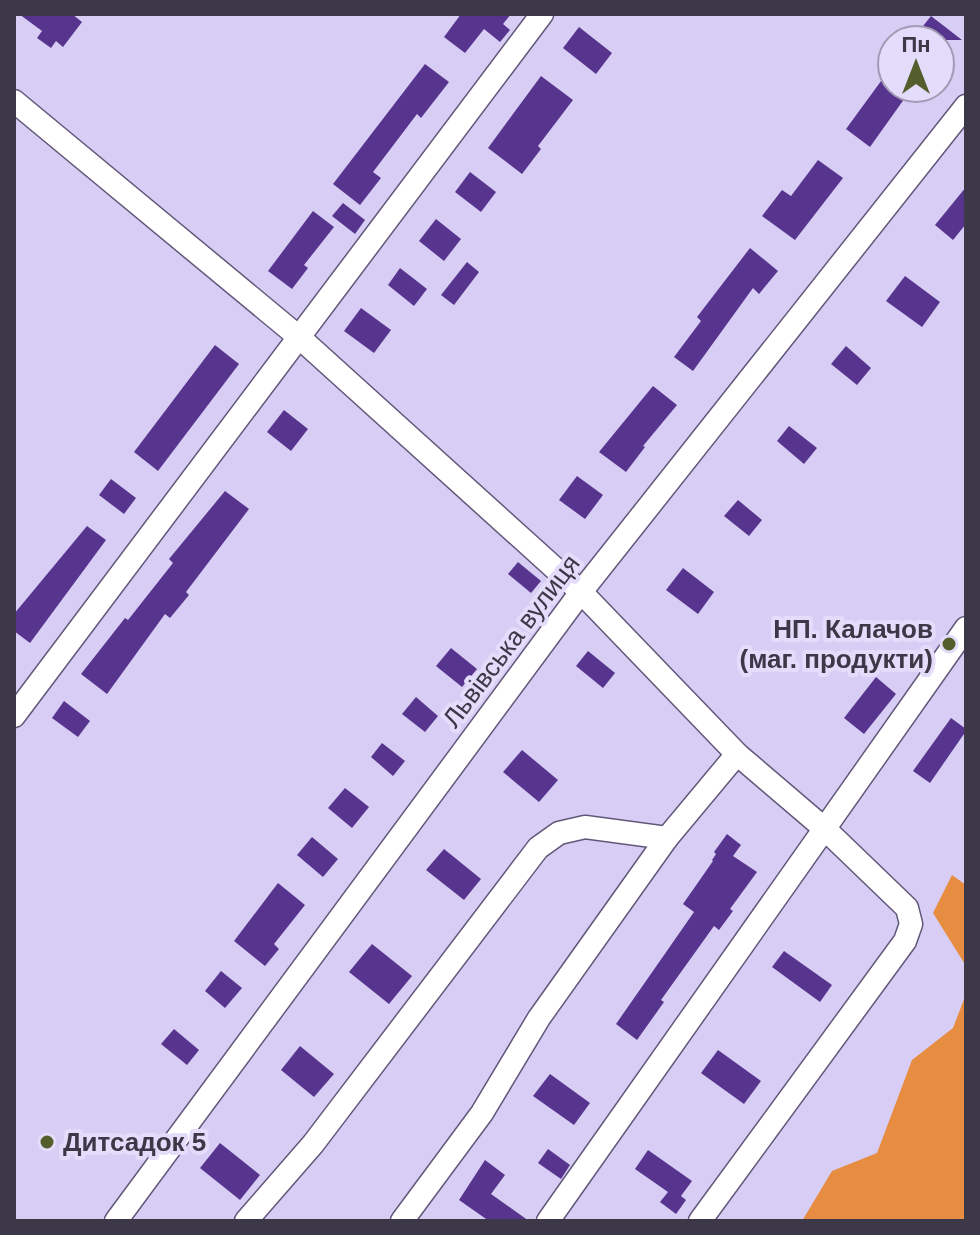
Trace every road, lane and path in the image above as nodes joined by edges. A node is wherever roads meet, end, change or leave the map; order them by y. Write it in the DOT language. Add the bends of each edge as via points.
graph roads {
  1 [pos="542,14"];
  2 [pos="14,101"];
  3 [pos="966,106"];
  4 [pos="300,338"];
  5 [pos="581,592"];
  6 [pos="966,628"];
  7 [pos="14,716"];
  8 [pos="737,754"];
  9 [pos="826,830"];
  10 [pos="667,838"];
  11 [pos="116,1221"];
  12 [pos="246,1221"];
  13 [pos="402,1221"];
  14 [pos="548,1221"];
  15 [pos="700,1221"];
  1 -- 4 [label="street"];
  2 -- 4 [label="street"];
  3 -- 5 [label="street, Львівська вулиця"];
  4 -- 5 [label="street"];
  4 -- 7 [label="street"];
  5 -- 8 [label="street"];
  5 -- 11 [label="street, Львівська вулиця"];
  6 -- 9 [label="street"];
  8 -- 9 [label="street"];
  8 -- 10 [label="street"];
  9 -- 14 [label="street"];
  9 -- 15 [label="street" via="907,908 911,924 905,941"];
  10 -- 12 [label="street" via="585,827 559,833 538,848 313,1144"];
  10 -- 13 [label="street" via="539,1018 482,1113"];
}
